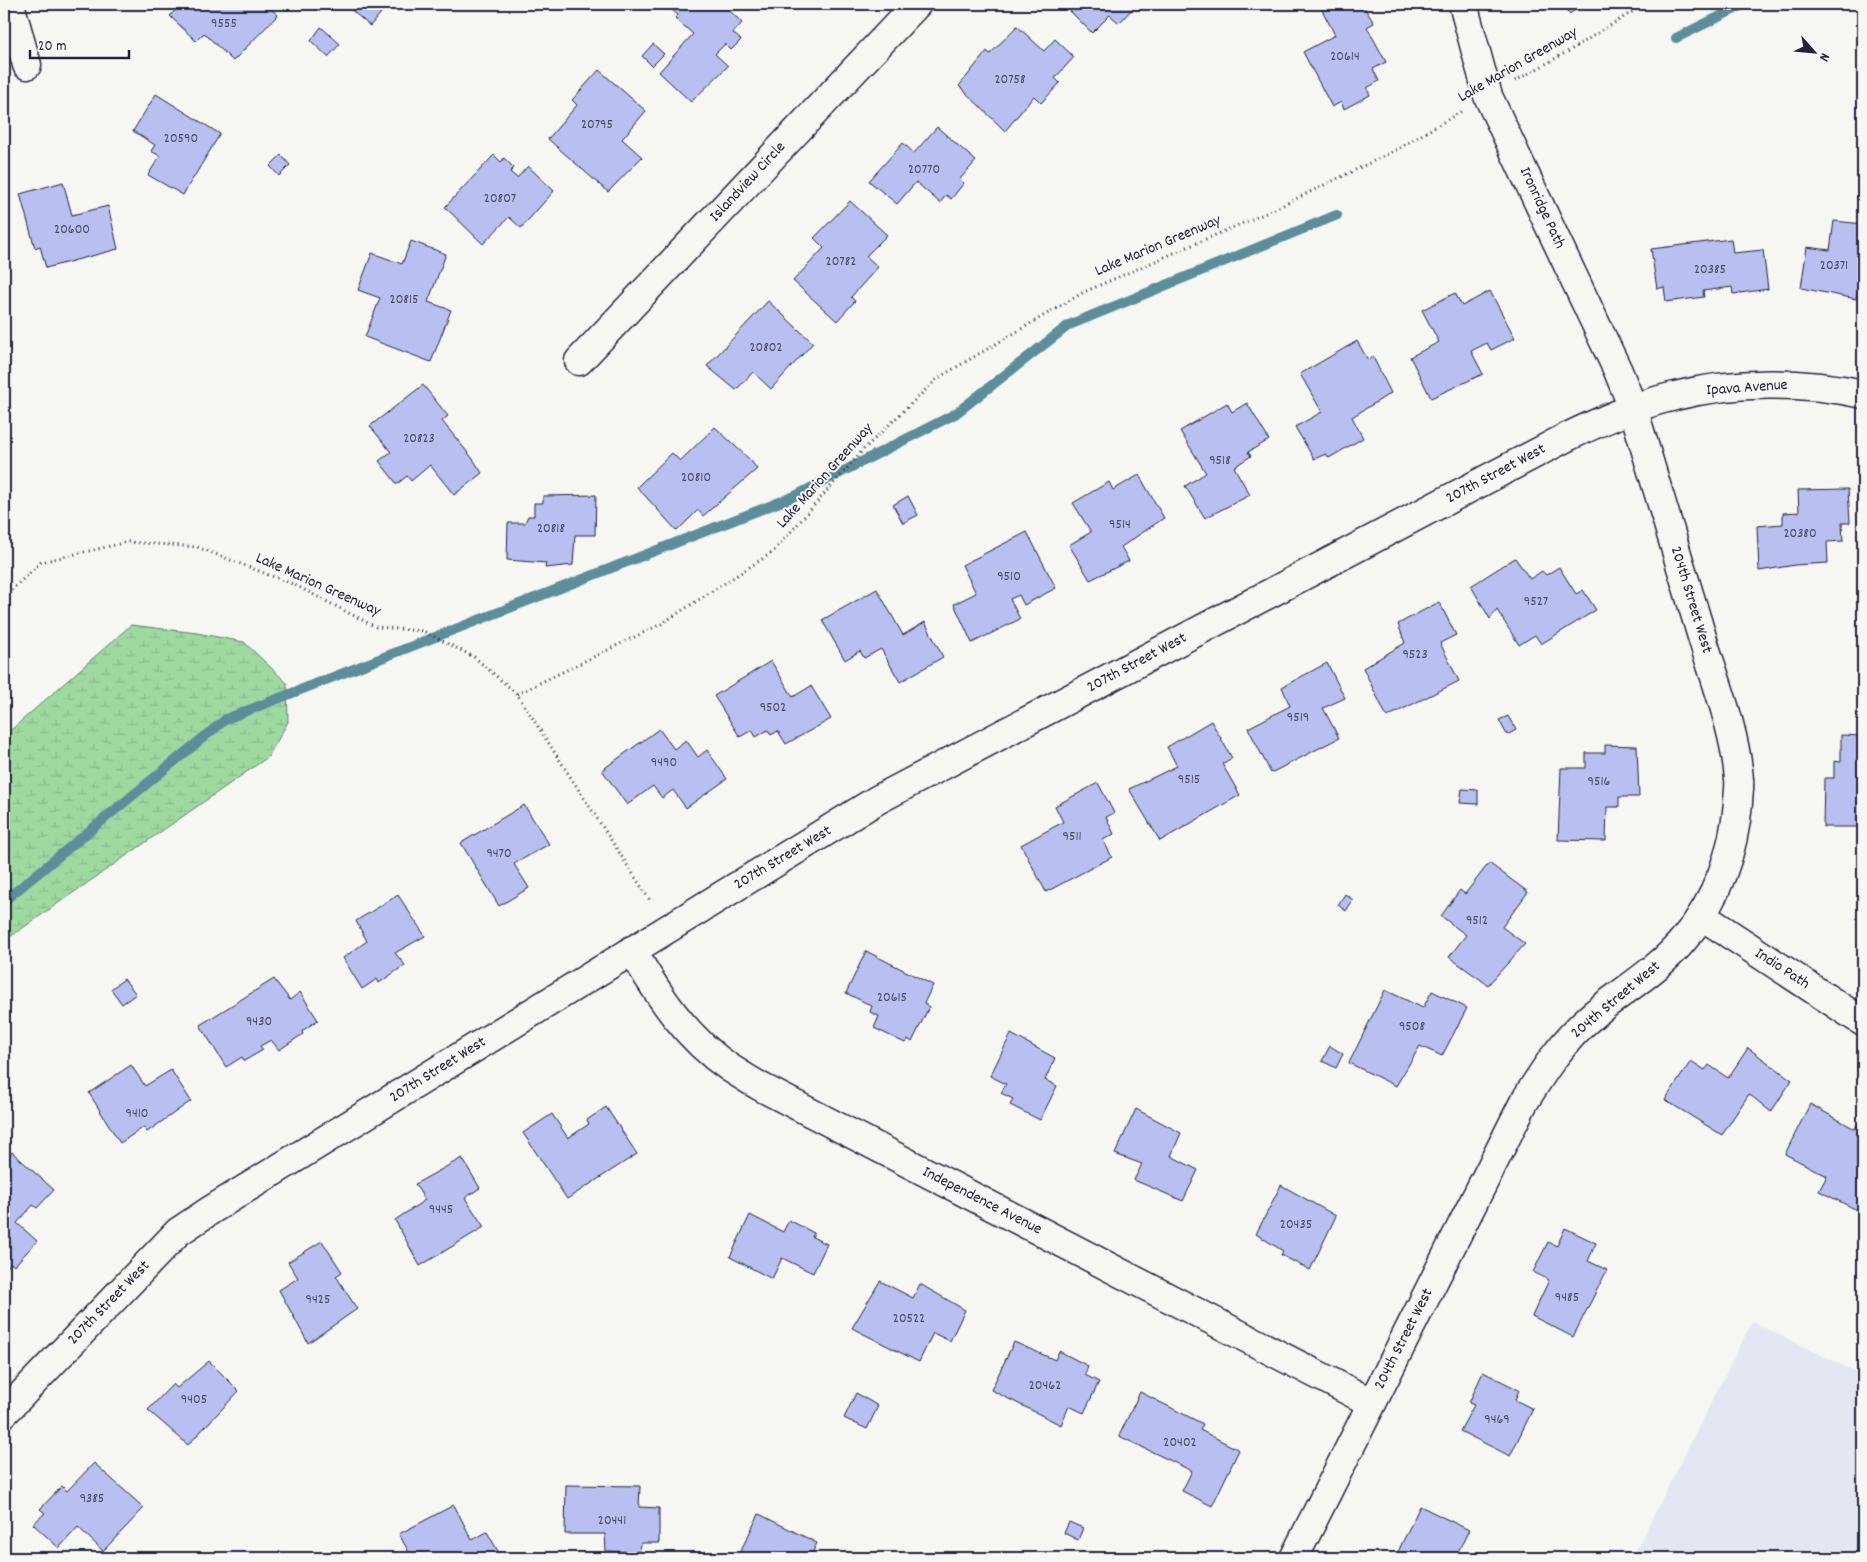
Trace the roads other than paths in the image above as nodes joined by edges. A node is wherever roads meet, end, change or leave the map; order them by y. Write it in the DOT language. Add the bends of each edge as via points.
graph roads {
  1 [pos="10,4"];
  2 [pos="918,4"];
  3 [pos="1463,4"];
  4 [pos="27,65"];
  5 [pos="579,361"];
  6 [pos="1863,394"];
  7 [pos="1633,408"];
  8 [pos="1702,916"];
  9 [pos="632,950"];
  10 [pos="1863,1022"];
  11 [pos="1372,1403"];
  12 [pos="4,1413"];
  13 [pos="1294,1558"];
  1 -- 4 [label="street"];
  2 -- 5 [label="street, Islandview Circle"];
  3 -- 7 [label="street, Ironridge Path" via="1488,96"];
  6 -- 7 [label="street, Ipava Avenue" via="1811,386 1767,385 1675,395"];
  7 -- 8 [label="street, 204th Street West" via="1729,724 1739,780 1734,836"];
  7 -- 9 [label="street, 207th Street West" via="1565,438 877,800"];
  8 -- 10 [label="street, Indio Path"];
  8 -- 11 [label="street, 204th Street West" via="1656,968 1593,1015 1542,1072"];
  9 -- 11 [label="street, Independence Avenue" via="654,988 701,1045 763,1088"];
  9 -- 12 [label="street, 207th Street West" via="178,1232"];
  11 -- 13 [label="street, 204th Street West"];
}
